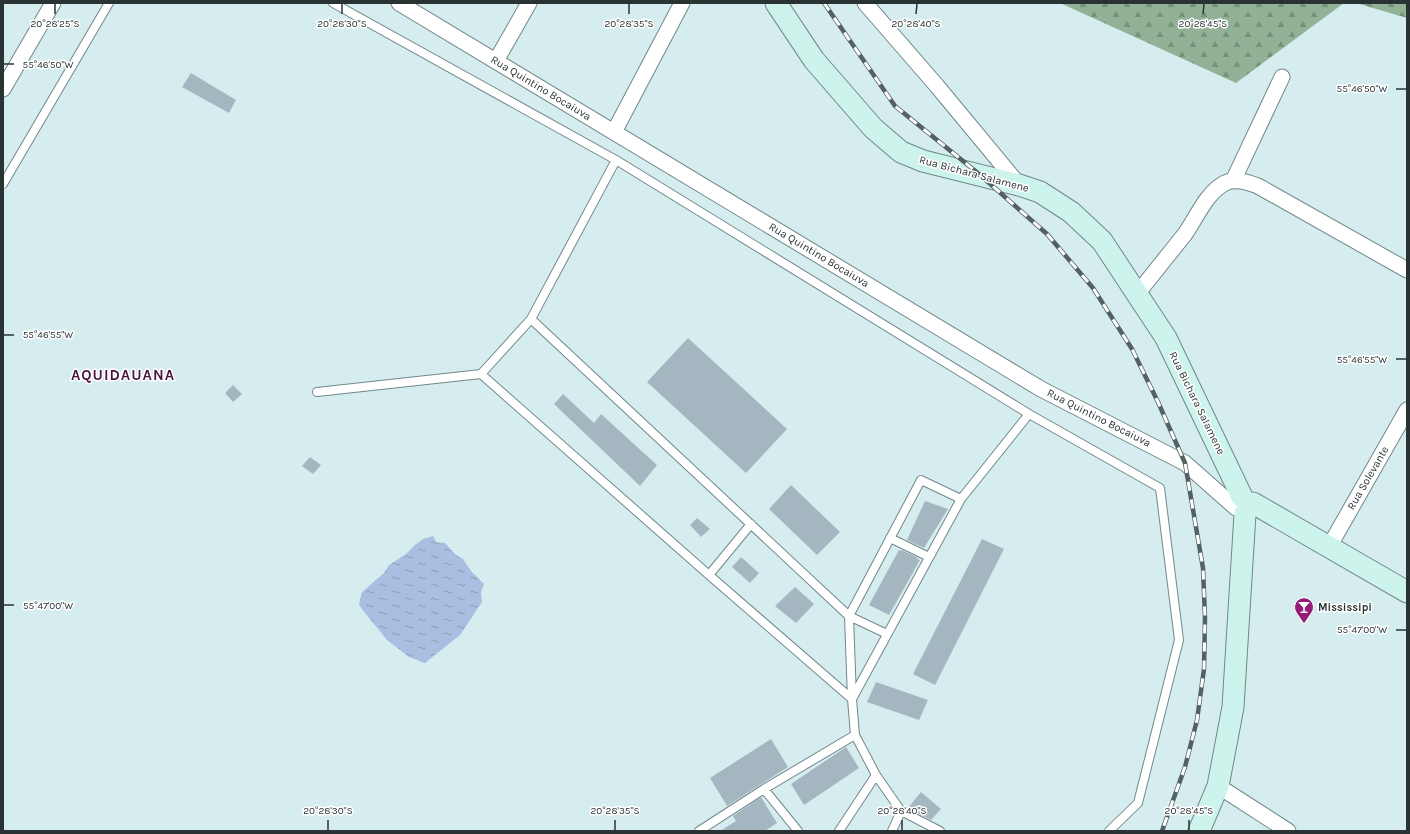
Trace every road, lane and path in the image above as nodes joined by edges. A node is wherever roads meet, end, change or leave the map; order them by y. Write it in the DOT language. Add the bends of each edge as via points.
graph roads {
  1 [pos="53,3"];
  2 [pos="109,3"];
  3 [pos="333,3"];
  4 [pos="399,3"];
  5 [pos="529,3"];
  6 [pos="682,3"];
  7 [pos="776,3"];
  8 [pos="865,3"];
  9 [pos="496,61"];
  10 [pos="1282,76"];
  11 [pos="3,87"];
  12 [pos="614,132"];
  13 [pos="616,160"];
  14 [pos="1233,181"];
  15 [pos="3,184"];
  16 [pos="1019,184"];
  17 [pos="1407,270"];
  18 [pos="1137,294"];
  19 [pos="531,319"];
  20 [pos="481,374"];
  21 [pos="317,392"];
  22 [pos="1407,410"];
  23 [pos="1029,414"];
  24 [pos="961,499"];
  25 [pos="1244,505"];
  26 [pos="751,524"];
  27 [pos="890,538"];
  28 [pos="1328,547"];
  29 [pos="929,557"];
  30 [pos="709,576"];
  31 [pos="1407,592"];
  32 [pos="849,616"];
  33 [pos="887,634"];
  34 [pos="852,700"];
  35 [pos="856,735"];
  36 [pos="876,775"];
  37 [pos="1218,786"];
  38 [pos="764,788"];
  39 [pos="902,811"];
  40 [pos="699,831"];
  41 [pos="798,831"];
  42 [pos="839,831"];
  43 [pos="892,831"];
  44 [pos="940,831"];
  45 [pos="1108,831"];
  46 [pos="1199,831"];
  47 [pos="1288,831"];
  1 -- 11 [label="street"];
  2 -- 15 [label="lane"];
  3 -- 13 [label="lane"];
  4 -- 9 [label="street, Rua Quintino Bocaiuva"];
  5 -- 9 [label="street"];
  6 -- 12 [label="street"];
  7 -- 16 [label="main road, Rua Bichara Salamene" via="814,60 874,128 901,152 922,161"];
  8 -- 16 [label="street"];
  9 -- 12 [label="street, Rua Quintino Bocaiuva"];
  10 -- 14 [label="street"];
  12 -- 25 [label="street, Rua Quintino Bocaiuva" via="1041,389 1185,463"];
  13 -- 19 [label="lane"];
  13 -- 23 [label="lane"];
  14 -- 17 [label="street" via="1247,181 1258,186"];
  14 -- 18 [label="street" via="1220,187 1208,198 1185,233"];
  16 -- 18 [label="main road, Rua Bichara Salamene" via="1040,192 1071,212 1102,240"];
  18 -- 25 [label="main road, Rua Bichara Salamene" via="1166,338"];
  19 -- 20 [label="lane"];
  19 -- 26 [label="lane"];
  20 -- 21 [label="lane"];
  20 -- 30 [label="lane"];
  22 -- 28 [label="street, Rua Solevante"];
  23 -- 24 [label="lane"];
  23 -- 45 [label="lane" via="1160,488 1179,640 1138,803"];
  24 -- 27 [label="lane" via="921,480"];
  24 -- 29 [label="lane"];
  25 -- 28 [label="main road, Rua Quintino Bocaiuva"];
  25 -- 37 [label="main road, Rua Bichara Salamene" via="1233,707"];
  26 -- 30 [label="lane"];
  26 -- 32 [label="lane"];
  27 -- 29 [label="lane"];
  27 -- 32 [label="lane"];
  28 -- 31 [label="main road, Rua Quintino Bocaiuva"];
  29 -- 33 [label="lane"];
  30 -- 34 [label="lane"];
  32 -- 33 [label="lane"];
  32 -- 34 [label="lane"];
  33 -- 34 [label="lane"];
  34 -- 35 [label="lane"];
  35 -- 36 [label="lane"];
  35 -- 38 [label="lane"];
  36 -- 39 [label="lane"];
  36 -- 42 [label="lane"];
  37 -- 46 [label="main road, Rua Bichara Salamene"];
  37 -- 47 [label="street"];
  38 -- 40 [label="lane"];
  38 -- 41 [label="lane"];
  39 -- 43 [label="lane"];
  39 -- 44 [label="lane"];
}
